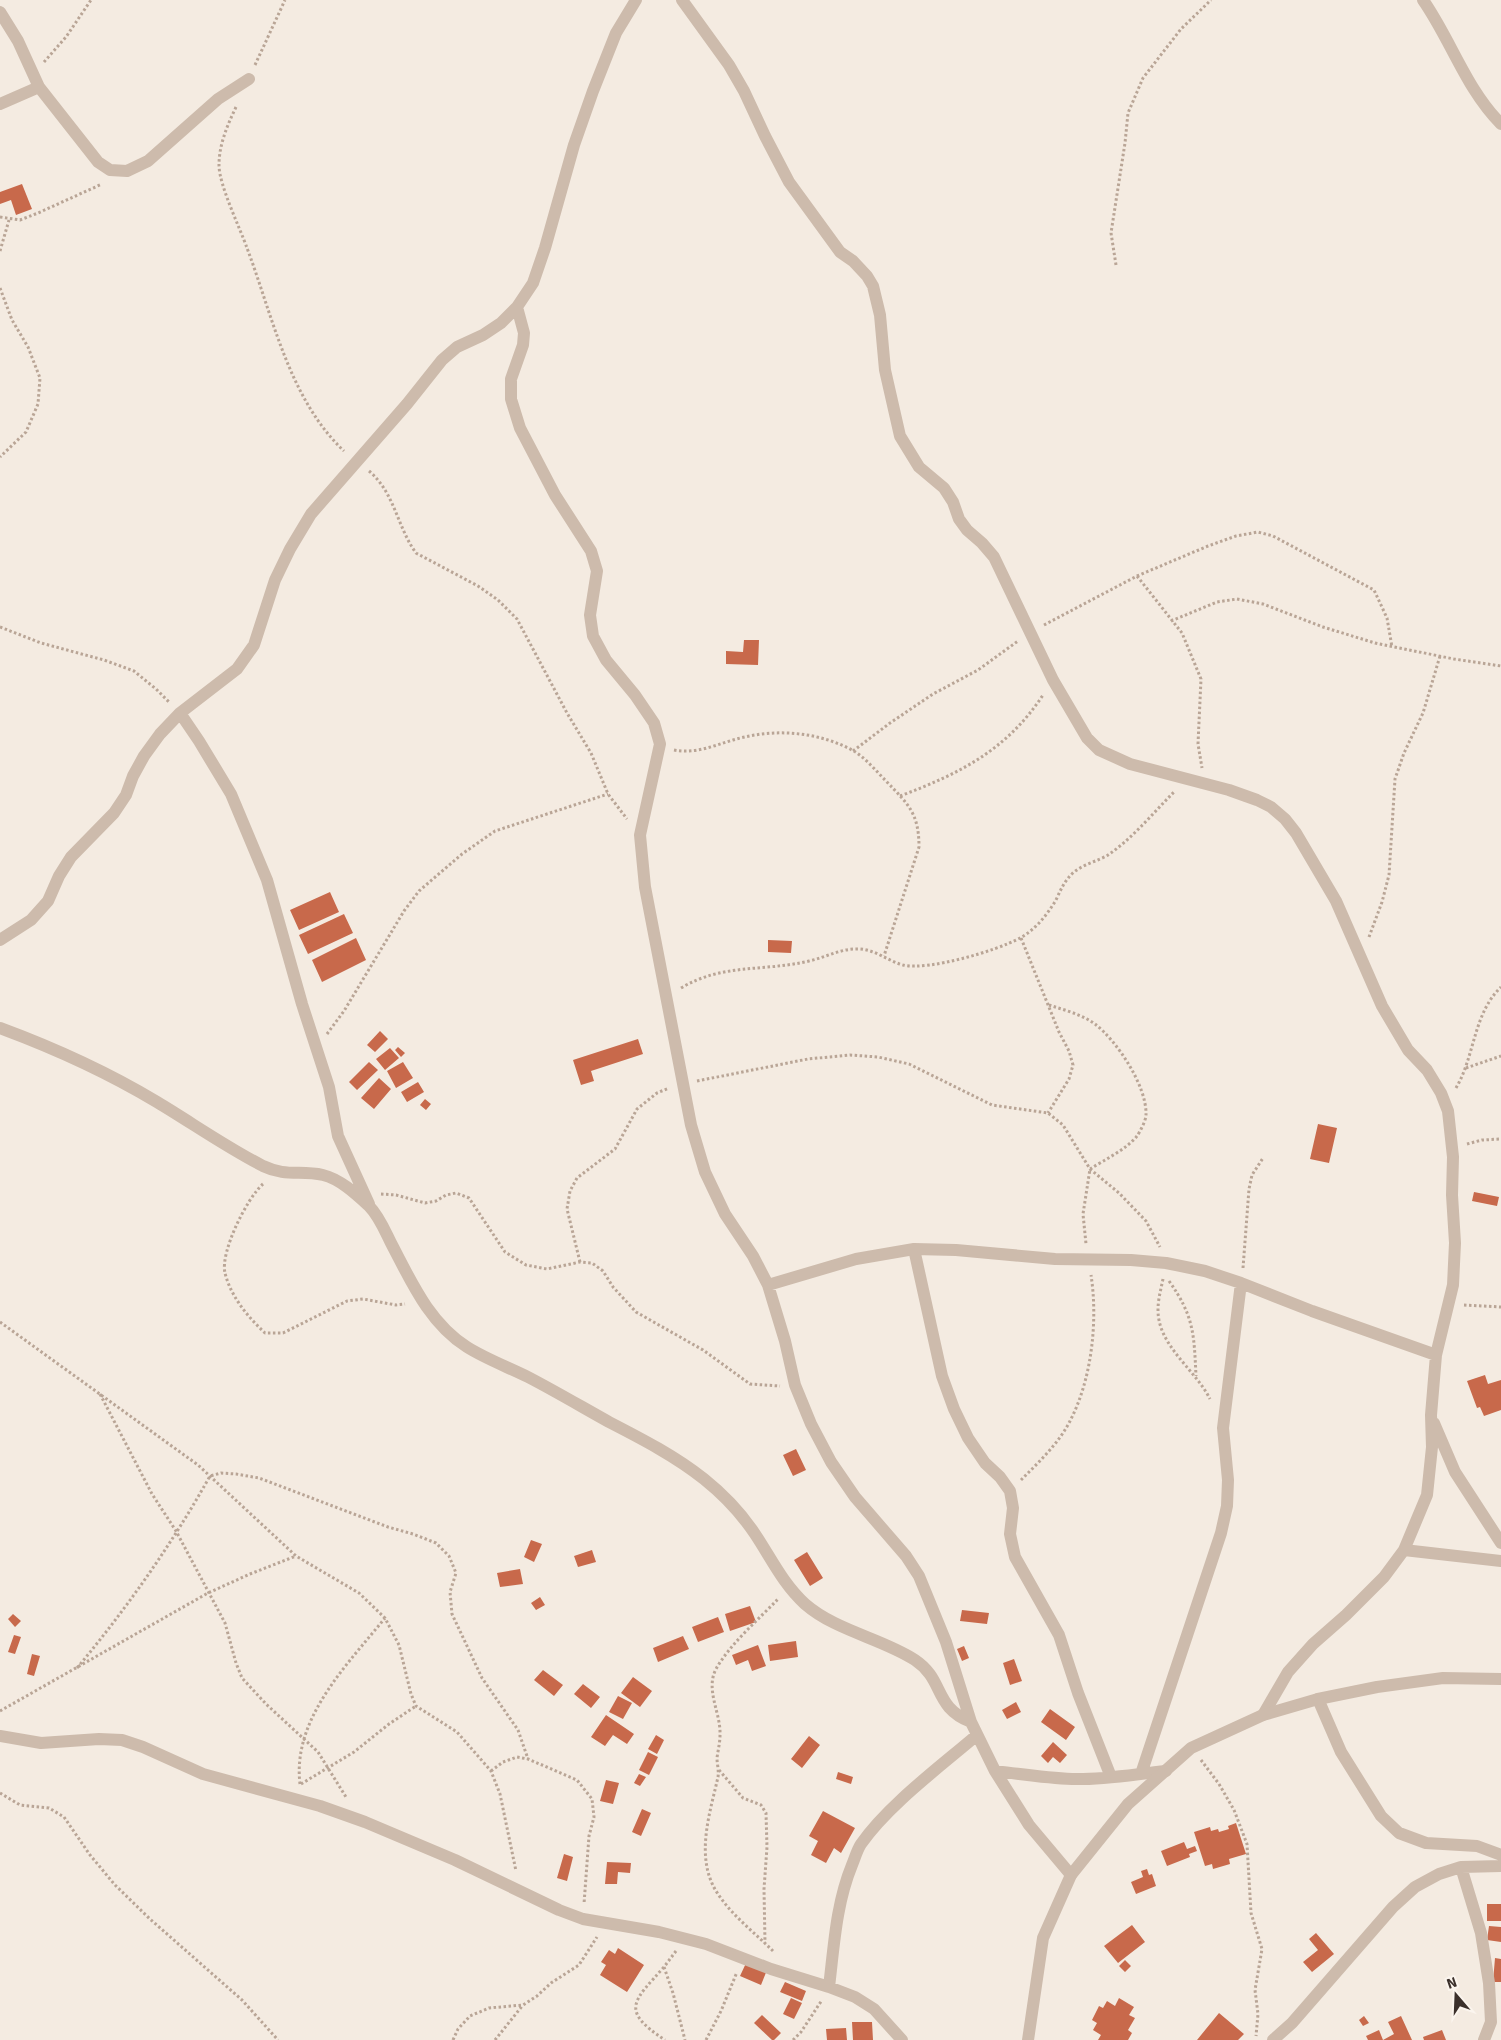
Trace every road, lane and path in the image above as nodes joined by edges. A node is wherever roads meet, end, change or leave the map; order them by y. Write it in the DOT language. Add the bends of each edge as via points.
graph roads {
  1 [pos="91,0"];
  2 [pos="285,0"];
  3 [pos="636,0"];
  4 [pos="682,0"];
  5 [pos="1211,0"];
  6 [pos="1423,0"];
  7 [pos="0,12"];
  8 [pos="33,74"];
  9 [pos="249,79"];
  10 [pos="39,87"];
  11 [pos="0,104"];
  12 [pos="237,104"];
  13 [pos="1501,124"];
  14 [pos="103,183"];
  15 [pos="0,217"];
  16 [pos="9,220"];
  17 [pos="0,251"];
  18 [pos="1116,265"];
  19 [pos="0,288"];
  20 [pos="517,307"];
  21 [pos="0,456"];
  22 [pos="355,462"];
  23 [pos="1137,576"];
  24 [pos="1171,620"];
  25 [pos="0,627"];
  26 [pos="1029,633"];
  27 [pos="1392,646"];
  28 [pos="1440,656"];
  29 [pos="1501,666"];
  30 [pos="1053,680"];
  31 [pos="180,713"];
  32 [pos="660,744"];
  33 [pos="853,751"];
  34 [pos="1189,779"];
  35 [pos="1204,783"];
  36 [pos="608,794"];
  37 [pos="900,796"];
  38 [pos="640,835"];
  39 [pos="1021,938"];
  40 [pos="0,940"];
  41 [pos="884,956"];
  42 [pos="1361,959"];
  43 [pos="1501,987"];
  44 [pos="667,1000"];
  45 [pos="1048,1005"];
  46 [pos="0,1028"];
  47 [pos="317,1049"];
  48 [pos="1501,1056"];
  49 [pos="1466,1068"];
  50 [pos="683,1083"];
  51 [pos="1445,1104"];
  52 [pos="1048,1113"];
  53 [pos="1501,1139"];
  54 [pos="1452,1147"];
  55 [pos="1263,1158"];
  56 [pos="1090,1169"];
  57 [pos="277,1172"];
  58 [pos="366,1195"];
  59 [pos="371,1208"];
  60 [pos="914,1249"];
  61 [pos="1088,1260"];
  62 [pos="580,1262"];
  63 [pos="1166,1263"];
  64 [pos="1241,1283"];
  65 [pos="768,1285"];
  66 [pos="423,1303"];
  67 [pos="1448,1304"];
  68 [pos="1501,1307"];
  69 [pos="0,1322"];
  70 [pos="1436,1355"];
  71 [pos="1196,1376"];
  72 [pos="795,1385"];
  73 [pos="100,1393"];
  74 [pos="1431,1415"];
  75 [pos="1223,1428"];
  76 [pos="210,1476"];
  77 [pos="1010,1491"];
  78 [pos="176,1531"];
  79 [pos="1501,1543"];
  80 [pos="1404,1550"];
  81 [pos="296,1556"];
  82 [pos="1501,1561"];
  83 [pos="788,1588"];
  84 [pos="208,1593"];
  85 [pos="385,1618"];
  86 [pos="77,1668"];
  87 [pos="1501,1679"];
  88 [pos="1318,1699"];
  89 [pos="416,1706"];
  90 [pos="0,1711"];
  91 [pos="1263,1715"];
  92 [pos="971,1722"];
  93 [pos="977,1734"];
  94 [pos="0,1736"];
  95 [pos="303,1738"];
  96 [pos="1191,1748"];
  97 [pos="528,1759"];
  98 [pos="330,1768"];
  99 [pos="719,1770"];
  100 [pos="1166,1770"];
  101 [pos="995,1771"];
  102 [pos="491,1772"];
  103 [pos="1141,1774"];
  104 [pos="1111,1777"];
  105 [pos="300,1785"];
  106 [pos="0,1793"];
  107 [pos="282,1797"];
  108 [pos="365,1822"];
  109 [pos="1501,1855"];
  110 [pos="1501,1866"];
  111 [pos="1461,1867"];
  112 [pos="1071,1875"];
  113 [pos="522,1891"];
  114 [pos="583,1919"];
  115 [pos="606,1922"];
  116 [pos="685,1938"];
  117 [pos="766,1944"];
  118 [pos="778,1956"];
  119 [pos="745,1958"];
  120 [pos="664,1967"];
  121 [pos="829,1987"];
  122 [pos="523,2005"];
  123 [pos="278,2040"];
  124 [pos="453,2040"];
  125 [pos="495,2040"];
  126 [pos="665,2040"];
  127 [pos="685,2040"];
  128 [pos="706,2040"];
  129 [pos="793,2040"];
  130 [pos="902,2040"];
  131 [pos="1028,2040"];
  132 [pos="1255,2040"];
  133 [pos="1273,2040"];
  134 [pos="1484,2040"];
  1 -- 8 [label="path" via="66,37"];
  2 -- 9 [label="path"];
  3 -- 20 [label="street" via="616,33 593,91 533,283"];
  4 -- 26 [label="street" via="733,72 789,182 834,245 861,268 873,286 900,436 919,467 944,488 967,530 994,557"];
  5 -- 18 [label="path" via="1181,29 1143,78 1128,114 1111,233"];
  6 -- 13 [label="street" via="1474,92"];
  7 -- 8 [label="street"];
  8 -- 10 [label="street"];
  9 -- 10 [label="street" via="218,99 148,161 127,171 110,170 98,162"];
  10 -- 11 [label="street"];
  12 -- 22 [label="path" via="220,150 219,168 228,198 286,359 304,398 317,422"];
  14 -- 16 [label="path" via="38,213 20,220"];
  15 -- 16 [label="path"];
  16 -- 17 [label="path"];
  19 -- 21 [label="path" via="40,378 38,404 26,432"];
  20 -- 22 [label="street" via="501,323 457,347 442,360"];
  20 -- 32 [label="street" via="524,333 511,379 512,399 520,428 555,495 591,551 597,571 590,615 593,636 606,660 654,723"];
  22 -- 31 [label="street" via="311,514 290,549 275,580 254,646 237,669"];
  22 -- 36 [label="path" via="377,478 384,488 416,553 478,586 517,619 591,753"];
  23 -- 24 [label="path"];
  23 -- 26 [label="path"];
  23 -- 27 [label="path" via="1236,536 1258,532 1273,536 1374,590 1387,618"];
  24 -- 27 [label="path" via="1217,602 1237,599 1264,604 1323,627"];
  24 -- 35 [label="path" via="1182,633 1201,679 1198,744"];
  25 -- 31 [label="path" via="134,672"];
  26 -- 30 [label="street"];
  26 -- 33 [label="path" via="978,670 890,722"];
  27 -- 28 [label="path"];
  28 -- 29 [label="path"];
  28 -- 42 [label="path" via="1423,713 1395,779 1389,874"];
  30 -- 34 [label="street" via="1087,738 1099,750 1130,764"];
  30 -- 37 [label="path" via="1033,711 1002,742 970,766"];
  31 -- 40 [label="street" via="144,756 114,813 71,857 58,876 48,900 31,920"];
  31 -- 47 [label="street" via="231,794 246,827 267,880"];
  32 -- 33 [label="path" via="684,752 705,750 762,734 795,732"];
  32 -- 38 [label="street"];
  33 -- 37 [label="path"];
  34 -- 35 [label="street"];
  34 -- 39 [label="path" via="1108,854 1076,871 1064,883 1043,920"];
  35 -- 42 [label="street" via="1257,800 1286,818 1336,901"];
  36 -- 38 [label="path"];
  36 -- 47 [label="path" via="495,832 462,854 419,891"];
  37 -- 41 [label="path" via="915,816 919,847"];
  38 -- 44 [label="street" via="645,887"];
  39 -- 41 [label="path" via="997,948 927,966 903,965"];
  39 -- 45 [label="path"];
  41 -- 44 [label="path" via="862,949 842,950 782,966 717,972 695,980"];
  42 -- 51 [label="street" via="1382,1006 1408,1050 1427,1070"];
  43 -- 49 [label="path" via="1485,1008"];
  44 -- 50 [label="street"];
  45 -- 52 [label="path" via="1073,1065 1069,1079"];
  45 -- 56 [label="path" via="1073,1012 1094,1024 1113,1041 1141,1088 1146,1116 1137,1136"];
  46 -- 57 [label="street" via="49,1047 108,1076"];
  47 -- 58 [label="street" via="329,1087 338,1136"];
  48 -- 49 [label="path"];
  49 -- 51 [label="path"];
  50 -- 52 [label="path" via="808,1059 850,1055 878,1057 910,1064 992,1105"];
  50 -- 62 [label="path" via="657,1093 637,1109 615,1149 577,1178 570,1191 567,1209"];
  50 -- 65 [label="street" via="705,1172 725,1214"];
  51 -- 54 [label="street"];
  52 -- 56 [label="path" via="1063,1125"];
  53 -- 54 [label="path"];
  54 -- 67 [label="street" via="1455,1243 1453,1285"];
  55 -- 64 [label="path" via="1252,1175 1249,1189"];
  56 -- 61 [label="path" via="1083,1214"];
  56 -- 63 [label="path" via="1146,1221"];
  57 -- 59 [label="street" via="322,1175 337,1180"];
  57 -- 66 [label="path" via="257,1189 242,1212 229,1246 225,1272 249,1318 265,1333 283,1333 347,1301 363,1299 396,1305"];
  58 -- 59 [label="street"];
  58 -- 62 [label="path" via="396,1194 425,1203 456,1193 469,1198 505,1252 526,1265 547,1269"];
  59 -- 66 [label="street"];
  60 -- 61 [label="street"];
  60 -- 65 [label="street" via="856,1259"];
  60 -- 77 [label="street" via="936,1352 954,1410 985,1463"];
  61 -- 63 [label="street"];
  61 -- 77 [label="path" via="1094,1295 1094,1323 1090,1358 1080,1394 1070,1421 1056,1442"];
  62 -- 72 [label="path" via="592,1262 603,1271 636,1312 703,1350 750,1384 772,1387"];
  63 -- 64 [label="street"];
  64 -- 70 [label="street"];
  64 -- 75 [label="street"];
  65 -- 72 [label="street"];
  66 -- 83 [label="street" via="438,1323 465,1346 561,1394 665,1452 703,1478 732,1504"];
  67 -- 68 [label="path"];
  67 -- 70 [label="street"];
  69 -- 73 [label="path"];
  70 -- 74 [label="street"];
  71 -- 71 [label="path" via="1194,1330 1186,1309 1164,1274 1158,1311 1162,1333"];
  71 -- 75 [label="path"];
  72 -- 92 [label="street" via="810,1424 831,1462 919,1576 946,1642"];
  73 -- 76 [label="path"];
  73 -- 78 [label="path" via="152,1494"];
  74 -- 79 [label="street" via="1455,1472"];
  74 -- 80 [label="street" via="1432,1447 1427,1495"];
  75 -- 103 [label="street" via="1228,1480 1221,1533"];
  76 -- 78 [label="path"];
  76 -- 81 [label="path"];
  76 -- 97 [label="path" via="221,1473 259,1478 436,1543 449,1556 456,1573 450,1592 452,1614 482,1678 518,1730"];
  77 -- 104 [label="street" via="1013,1508 1010,1534 1015,1557 1059,1635"];
  78 -- 84 [label="path"];
  78 -- 86 [label="path" via="135,1594"];
  80 -- 82 [label="street"];
  80 -- 91 [label="street" via="1384,1577 1288,1672"];
  81 -- 84 [label="path"];
  81 -- 85 [label="path" via="359,1593"];
  83 -- 92 [label="street" via="830,1620 915,1661 934,1678 944,1703 957,1716"];
  83 -- 99 [label="path" via="731,1649 716,1670 712,1692 721,1724 717,1756"];
  84 -- 86 [label="path"];
  84 -- 95 [label="path" via="225,1622 242,1678"];
  85 -- 89 [label="path" via="399,1645"];
  85 -- 95 [label="path" via="330,1688"];
  86 -- 90 [label="path"];
  87 -- 88 [label="street" via="1442,1678"];
  88 -- 91 [label="street"];
  88 -- 109 [label="street" via="1341,1752 1381,1816 1399,1833 1426,1843 1476,1846"];
  89 -- 98 [label="path"];
  89 -- 102 [label="path" via="457,1732"];
  91 -- 96 [label="street"];
  92 -- 93 [label="street"];
  93 -- 101 [label="street"];
  93 -- 121 [label="street" via="888,1813 860,1845 839,1908"];
  94 -- 107 [label="street" via="41,1743 122,1740 203,1774"];
  95 -- 98 [label="path"];
  95 -- 105 [label="path" via="298,1770"];
  96 -- 100 [label="street"];
  96 -- 132 [label="path" via="1219,1784 1234,1810 1247,1844 1251,1913 1262,1949 1255,1990 1258,2014"];
  97 -- 102 [label="path" via="517,1757 502,1762"];
  97 -- 114 [label="path" via="578,1780 592,1799 594,1817 589,1836"];
  98 -- 105 [label="path"];
  98 -- 108 [label="path"];
  99 -- 117 [label="path" via="743,1798 760,1804 766,1813"];
  99 -- 117 [label="path" via="707,1823 707,1870 716,1891 734,1915"];
  100 -- 103 [label="street"];
  100 -- 112 [label="street" via="1128,1804"];
  101 -- 104 [label="street" via="1074,1779"];
  101 -- 112 [label="street" via="1029,1825"];
  102 -- 113 [label="path" via="500,1794"];
  103 -- 104 [label="street"];
  105 -- 107 [label="path"];
  106 -- 123 [label="path" via="20,1805 49,1808 64,1817 115,1885 242,2000"];
  107 -- 108 [label="street"];
  108 -- 113 [label="street"];
  110 -- 111 [label="street"];
  111 -- 133 [label="street" via="1415,1887 1392,1906 1292,2023"];
  111 -- 134 [label="street" via="1481,1933 1489,1983 1491,2022"];
  112 -- 131 [label="street" via="1043,1938"];
  113 -- 114 [label="street"];
  114 -- 115 [label="street"];
  115 -- 116 [label="street"];
  115 -- 122 [label="path" via="579,1965"];
  116 -- 119 [label="street"];
  116 -- 120 [label="path"];
  117 -- 118 [label="path"];
  119 -- 121 [label="street"];
  119 -- 128 [label="path"];
  120 -- 126 [label="path" via="638,1996 634,2008 647,2028"];
  120 -- 127 [label="path"];
  121 -- 129 [label="path"];
  121 -- 130 [label="street" via="874,2009"];
  122 -- 124 [label="path" via="488,2008 470,2016"];
  122 -- 125 [label="path"];
}
